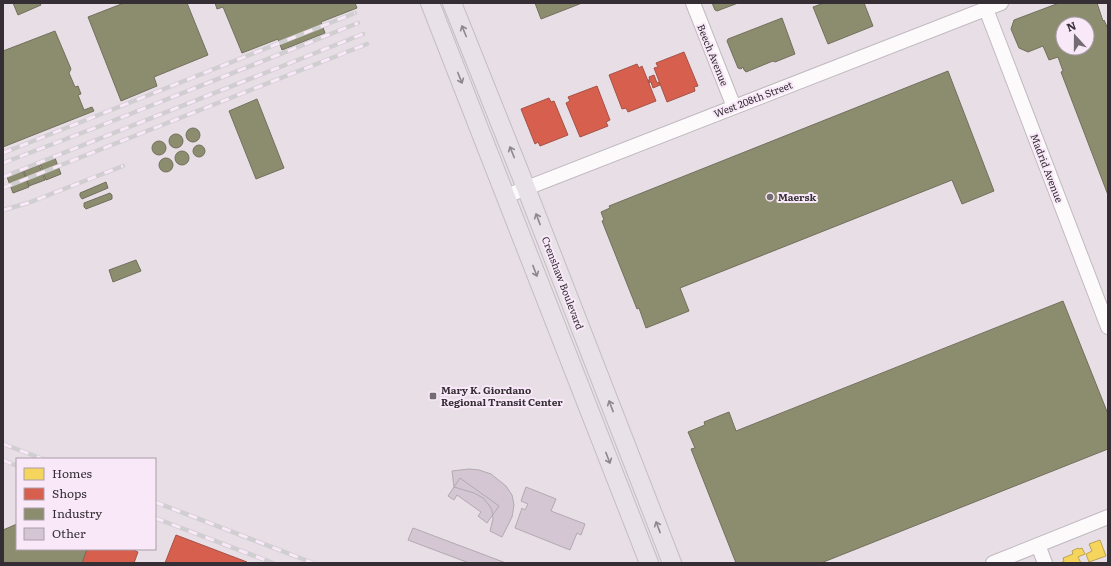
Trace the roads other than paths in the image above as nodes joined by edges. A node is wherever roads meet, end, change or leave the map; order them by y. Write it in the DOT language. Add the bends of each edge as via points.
graph roads {
  1 [pos="430,3"];
  2 [pos="452,3"];
  3 [pos="693,3"];
  4 [pos="1000,3"];
  5 [pos="986,9"];
  6 [pos="734,107"];
  7 [pos="526,188"];
  8 [pos="506,196"];
  9 [pos="1108,327"];
  10 [pos="1108,517"];
  11 [pos="1038,545"];
  12 [pos="649,563"];
  13 [pos="672,563"];
  14 [pos="993,563"];
  15 [pos="1045,563"];
  1 -- 8 [label="main road, one-way"];
  7 -- 2 [label="main road, Crenshaw Boulevard, one-way"];
  3 -- 6 [label="street, Beech Avenue"];
  4 -- 5 [label="street, West 208th Street"];
  5 -- 6 [label="street, West 208th Street"];
  5 -- 9 [label="street, Madrid Avenue"];
  6 -- 7 [label="street, West 208th Street"];
  7 -- 8 [label="street, West 208th Street"];
  13 -- 7 [label="main road, Crenshaw Boulevard, one-way"];
  8 -- 12 [label="main road, one-way"];
  10 -- 11 [label="street"];
  11 -- 14 [label="street"];
  11 -- 15 [label="street"];
}
